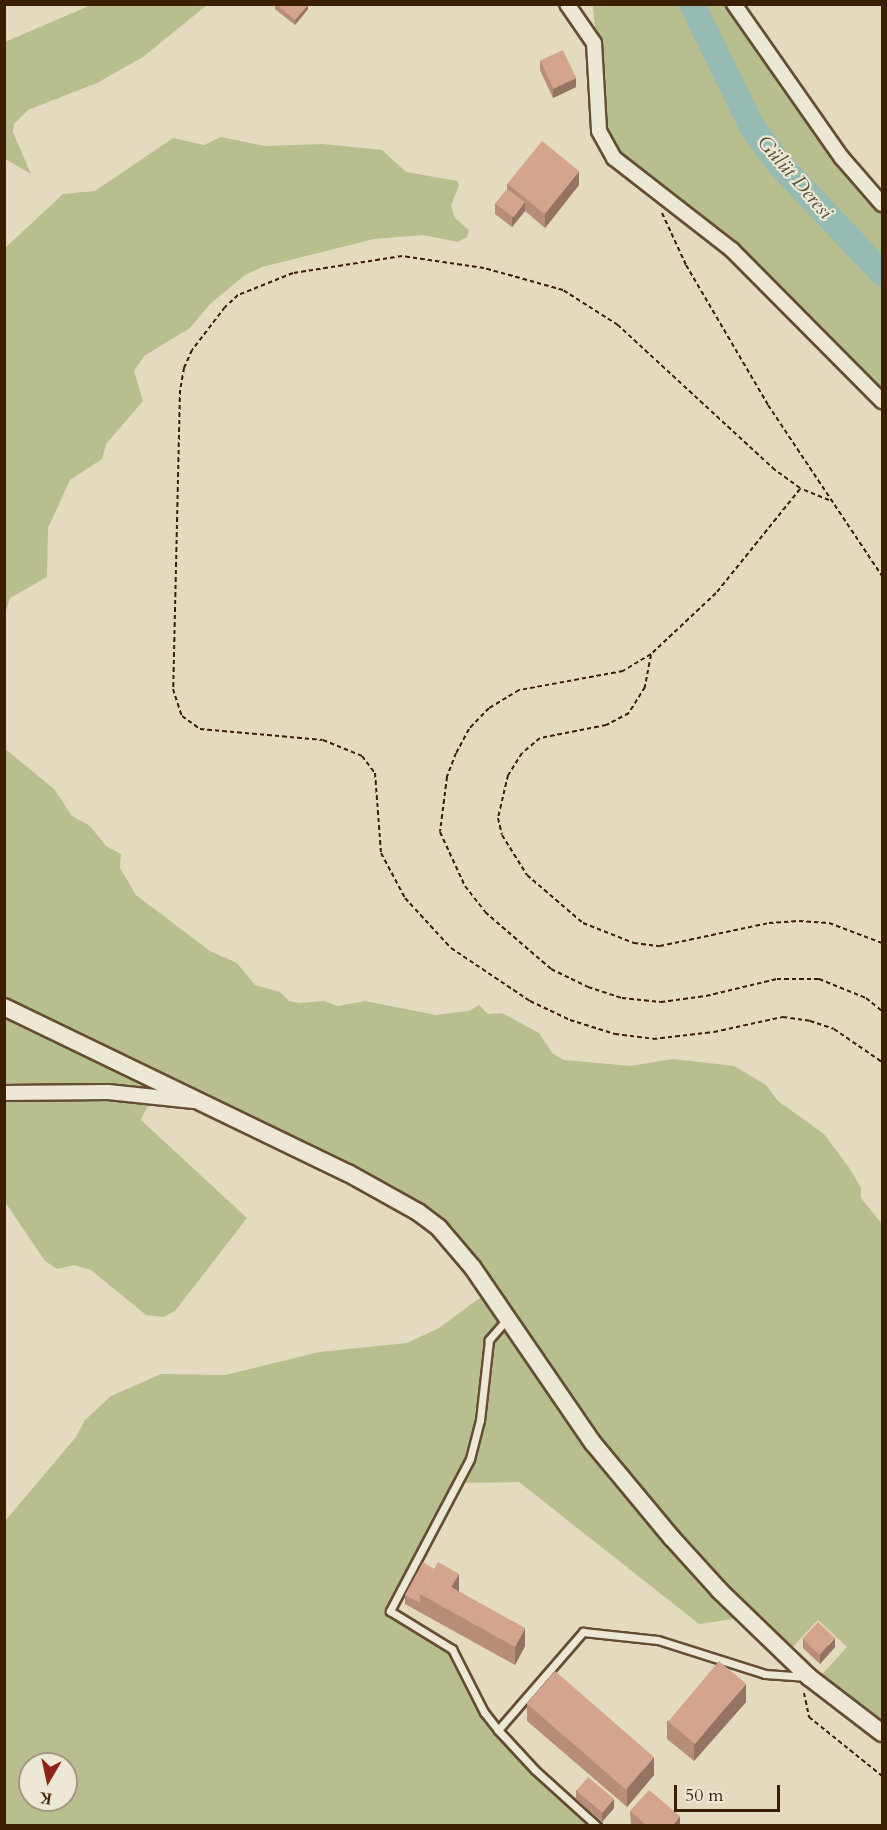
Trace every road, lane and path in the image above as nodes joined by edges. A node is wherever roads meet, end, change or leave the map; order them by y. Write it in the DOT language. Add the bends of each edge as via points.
graph roads {
  1 [pos="567,4"];
  2 [pos="734,4"];
  3 [pos="662,195"];
  4 [pos="882,204"];
  5 [pos="882,401"];
  6 [pos="800,488"];
  7 [pos="830,500"];
  8 [pos="882,576"];
  9 [pos="651,654"];
  10 [pos="882,943"];
  11 [pos="4,1007"];
  12 [pos="882,1011"];
  13 [pos="882,1062"];
  14 [pos="4,1093"];
  15 [pos="196,1102"];
  16 [pos="508,1318"];
  17 [pos="809,1677"];
  18 [pos="498,1730"];
  19 [pos="882,1733"];
  20 [pos="882,1776"];
  21 [pos="597,1826"];
  1 -- 3 [label="street" via="594,43 596,111 604,144 614,158"];
  2 -- 4 [label="street" via="842,158"];
  3 -- 5 [label="street" via="732,250"];
  3 -- 7 [label="path" via="666,228 686,265"];
  6 -- 7 [label="path"];
  6 -- 9 [label="path" via="716,593"];
  6 -- 13 [label="path" via="742,443 618,325 562,290 484,268 402,256 293,273 238,295 202,335 184,368 173,689 182,716 200,729 323,740 362,756 371,765 377,787 376,821 381,853 405,898 451,948 530,1001 570,1020 615,1034 653,1039 714,1032 783,1017 810,1021 834,1029"];
  7 -- 8 [label="path"];
  9 -- 10 [label="path" via="645,687 629,713 606,725 540,738 522,753 508,775 498,818 502,836 527,875 583,923 634,943 671,944 769,923 799,921 829,923"];
  9 -- 12 [label="path" via="623,671 519,690 489,708 469,729 447,777 440,832 465,886 485,912 551,969 622,999 661,1002 798,977 842,986"];
  11 -- 15 [label="street"];
  14 -- 15 [label="street" via="108,1092"];
  15 -- 16 [label="street" via="348,1173 418,1212 456,1247"];
  16 -- 17 [label="street" via="593,1443 672,1538 720,1591"];
  16 -- 18 [label="lane" via="489,1340 480,1420 464,1475 390,1611 452,1649 484,1712"];
  17 -- 18 [label="lane" via="765,1674 658,1640 583,1632"];
  17 -- 19 [label="street"];
  17 -- 20 [label="path" via="803,1699 809,1717"];
  18 -- 21 [label="lane"];
}
